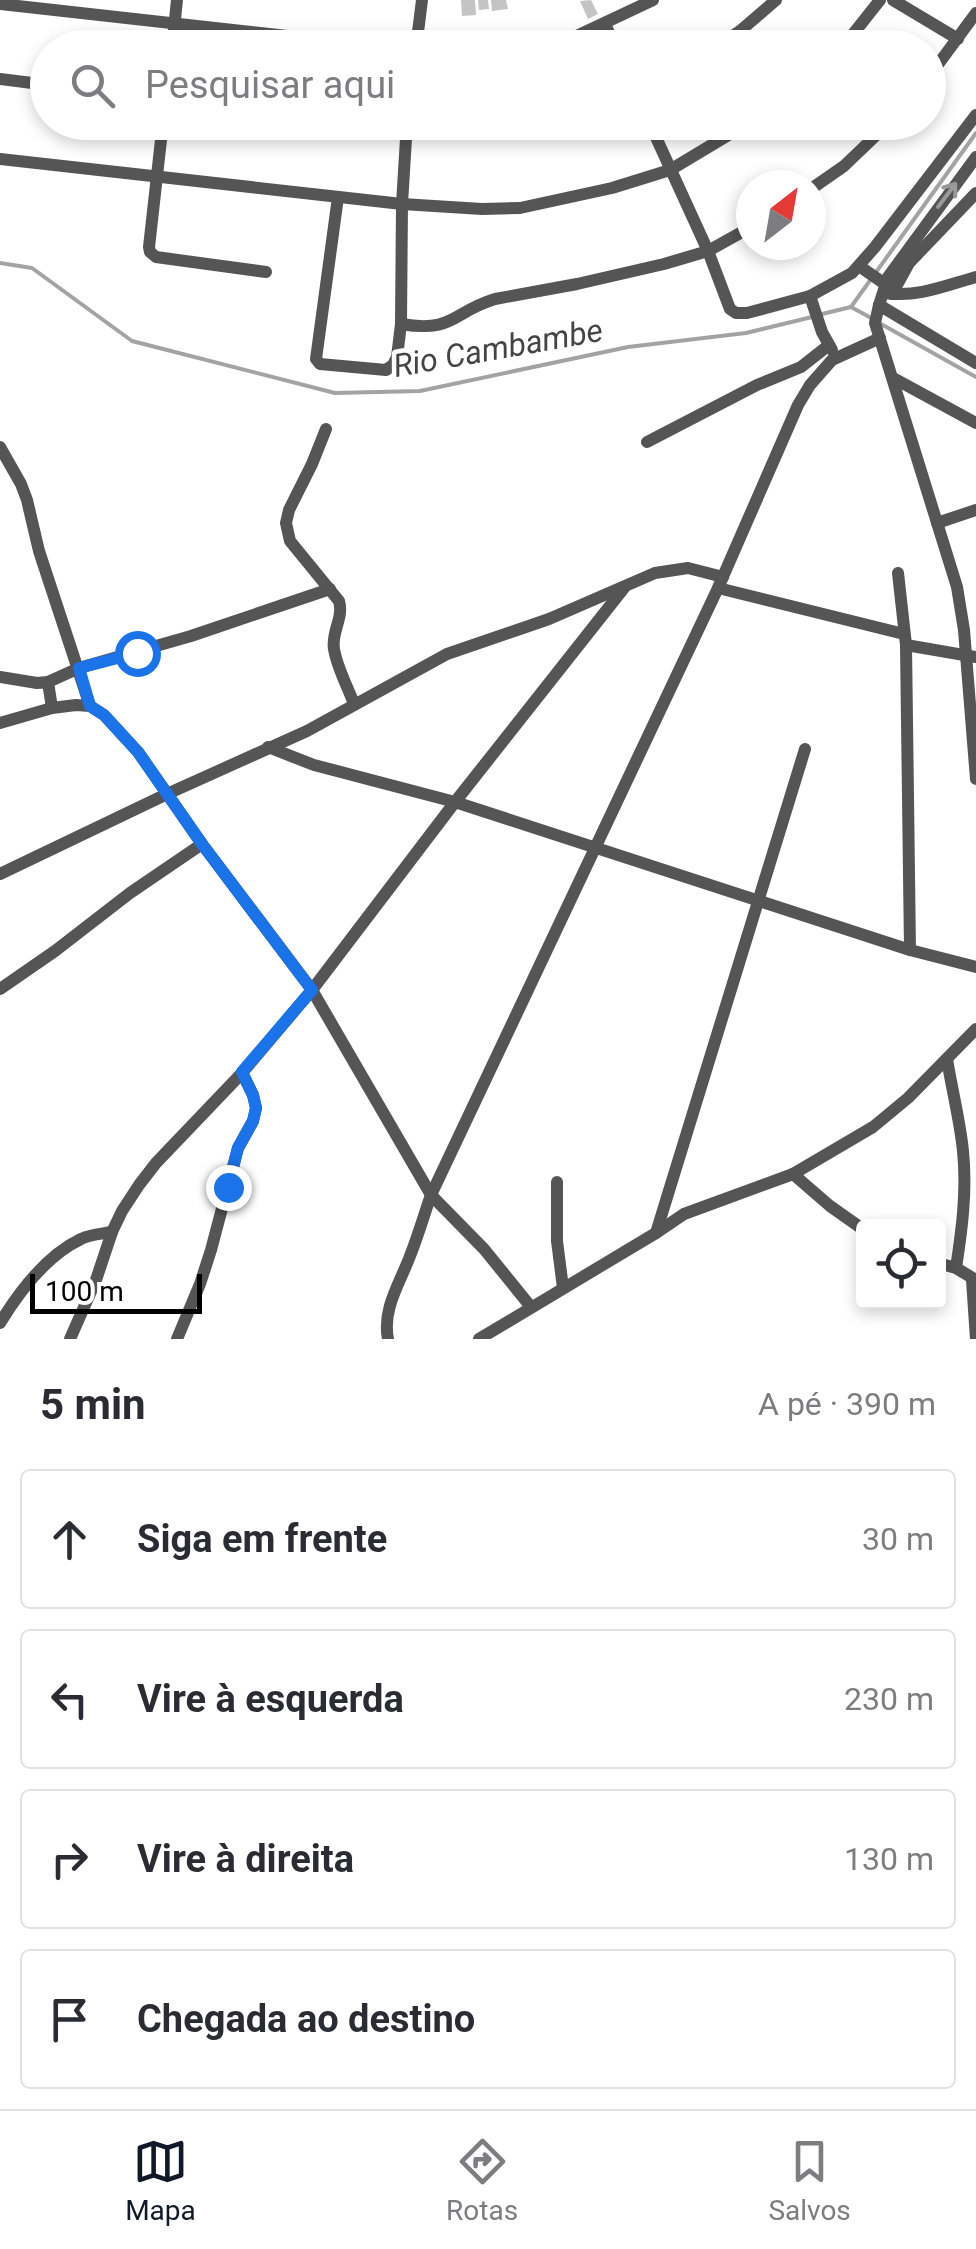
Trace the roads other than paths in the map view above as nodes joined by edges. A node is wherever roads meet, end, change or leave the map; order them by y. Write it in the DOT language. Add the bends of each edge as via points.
graph roads {
  1 [pos="177,0"];
  2 [pos="422,0"];
  3 [pos="654,0"];
  4 [pos="776,0"];
  5 [pos="880,0"];
  6 [pos="893,0"];
  7 [pos="0,4"];
  8 [pos="976,13"];
  9 [pos="174,23"];
  10 [pos="605,24"];
  11 [pos="173,30"];
  12 [pos="236,30"];
  13 [pos="418,30"];
  14 [pos="591,30"];
  15 [pos="608,30"];
  16 [pos="741,30"];
  17 [pos="856,30"];
  18 [pos="943,30"];
  19 [pos="946,32"];
  20 [pos="958,39"];
  21 [pos="946,55"];
  22 [pos="0,79"];
  23 [pos="30,82"];
  24 [pos="976,115"];
  25 [pos="161,140"];
  26 [pos="406,140"];
  27 [pos="657,140"];
  28 [pos="720,140"];
  29 [pos="871,140"];
  30 [pos="976,157"];
  31 [pos="0,159"];
  32 [pos="670,170"];
  33 [pos="157,177"];
  34 [pos="826,179"];
  35 [pos="976,192"];
  36 [pos="338,197"];
  37 [pos="402,204"];
  38 [pos="736,236"];
  39 [pos="708,252"];
  40 [pos="863,269"];
  41 [pos="266,272"];
  42 [pos="976,277"];
  43 [pos="883,291"];
  44 [pos="811,300"];
  45 [pos="401,324"];
  46 [pos="880,338"];
  47 [pos="829,345"];
  48 [pos="976,363"];
  49 [pos="894,379"];
  50 [pos="976,423"];
  51 [pos="326,429"];
  52 [pos="648,442"];
  53 [pos="0,448"];
  54 [pos="976,510"];
  55 [pos="937,523"];
  56 [pos="898,573"];
  57 [pos="721,583"];
  58 [pos="624,588"];
  59 [pos="330,589"];
  60 [pos="905,640"];
  61 [pos="970,656"];
  62 [pos="79,668"];
  63 [pos="0,677"];
  64 [pos="48,682"];
  65 [pos="354,704"];
  66 [pos="90,706"];
  67 [pos="52,708"];
  68 [pos="0,723"];
  69 [pos="268,748"];
  70 [pos="805,748"];
  71 [pos="976,780"];
  72 [pos="167,794"];
  73 [pos="454,802"];
  74 [pos="202,844"];
  75 [pos="596,848"];
  76 [pos="0,874"];
  77 [pos="760,901"];
  78 [pos="910,950"];
  79 [pos="976,967"];
  80 [pos="0,989"];
  81 [pos="312,990"];
  82 [pos="976,1029"];
  83 [pos="947,1059"];
  84 [pos="242,1072"];
  85 [pos="793,1174"];
  86 [pos="558,1182"];
  87 [pos="430,1195"];
  88 [pos="856,1224"];
  89 [pos="112,1232"];
  90 [pos="656,1234"];
  91 [pos="946,1265"];
  92 [pos="956,1268"];
  93 [pos="974,1280"];
  94 [pos="563,1288"];
  95 [pos="6,1301"];
  96 [pos="531,1307"];
  97 [pos="0,1324"];
  98 [pos="70,1339"];
  99 [pos="177,1339"];
  100 [pos="388,1339"];
  101 [pos="479,1339"];
  102 [pos="976,1339"];
  1 -- 9 [label="street"];
  2 -- 13 [label="street"];
  3 -- 10 [label="street"];
  4 -- 16 [label="street"];
  5 -- 17 [label="street"];
  6 -- 18 [label="street"];
  7 -- 9 [label="street"];
  8 -- 20 [label="street"];
  9 -- 11 [label="street"];
  9 -- 12 [label="street"];
  10 -- 14 [label="street"];
  10 -- 15 [label="street"];
  19 -- 20 [label="street"];
  20 -- 21 [label="street"];
  22 -- 23 [label="street"];
  24 -- 40 [label="street"];
  25 -- 33 [label="street"];
  26 -- 37 [label="street"];
  27 -- 32 [label="street"];
  28 -- 32 [label="street"];
  29 -- 34 [label="street"];
  43 -- 30 [label="street, one-way"];
  31 -- 33 [label="street"];
  32 -- 37 [label="street" via="520,208"];
  32 -- 39 [label="street"];
  33 -- 36 [label="street"];
  33 -- 41 [label="street" via="150,252"];
  35 -- 43 [label="street"];
  36 -- 37 [label="street"];
  36 -- 45 [label="street" via="316,361 386,370 397,357"];
  37 -- 45 [label="street"];
  38 -- 39 [label="street"];
  39 -- 44 [label="street" via="736,313"];
  39 -- 45 [label="street" via="482,303 440,326"];
  40 -- 43 [label="street"];
  40 -- 44 [label="street"];
  42 -- 43 [label="street" via="925,292"];
  43 -- 46 [label="street"];
  43 -- 48 [label="street"];
  44 -- 47 [label="street"];
  46 -- 47 [label="street"];
  46 -- 49 [label="street"];
  47 -- 52 [label="street" via="801,368 756,384"];
  47 -- 57 [label="street"];
  49 -- 50 [label="street"];
  49 -- 55 [label="street"];
  51 -- 59 [label="street" via="286,522 290,541"];
  53 -- 62 [label="street" via="27,500"];
  54 -- 55 [label="street"];
  55 -- 61 [label="street"];
  56 -- 60 [label="street"];
  57 -- 58 [label="street" via="688,568 642,577"];
  57 -- 60 [label="street"];
  57 -- 75 [label="street"];
  58 -- 65 [label="street" via="447,654"];
  58 -- 73 [label="street"];
  59 -- 62 [label="street"];
  59 -- 65 [label="street" via="341,607 334,650"];
  60 -- 61 [label="street"];
  60 -- 78 [label="street"];
  61 -- 71 [label="street"];
  62 -- 64 [label="street"];
  62 -- 66 [label="street"];
  63 -- 64 [label="street"];
  64 -- 67 [label="street"];
  65 -- 69 [label="street"];
  66 -- 67 [label="street"];
  66 -- 72 [label="street" via="138,752"];
  67 -- 68 [label="street"];
  69 -- 72 [label="street"];
  69 -- 73 [label="street"];
  70 -- 77 [label="street"];
  72 -- 74 [label="street"];
  72 -- 76 [label="street"];
  73 -- 75 [label="street"];
  73 -- 81 [label="street"];
  74 -- 80 [label="street"];
  74 -- 81 [label="street"];
  75 -- 77 [label="street"];
  75 -- 87 [label="street"];
  77 -- 78 [label="street"];
  77 -- 90 [label="street"];
  78 -- 79 [label="street"];
  81 -- 84 [label="street"];
  81 -- 87 [label="street"];
  82 -- 83 [label="street"];
  83 -- 85 [label="street" via="873,1126"];
  83 -- 92 [label="street" via="965,1190"];
  84 -- 89 [label="street" via="156,1163"];
  84 -- 99 [label="street" via="256,1108 253,1121 238,1148 200,1284"];
  85 -- 88 [label="street"];
  85 -- 90 [label="street" via="684,1214"];
  86 -- 94 [label="street"];
  87 -- 96 [label="street"];
  87 -- 100 [label="street" via="390,1305"];
  89 -- 95 [label="street" via="70,1246"];
  89 -- 98 [label="street"];
  90 -- 94 [label="street"];
  91 -- 92 [label="street"];
  92 -- 93 [label="street"];
  93 -- 102 [label="street"];
  94 -- 96 [label="street"];
  95 -- 97 [label="street"];
  96 -- 101 [label="street"];
}
